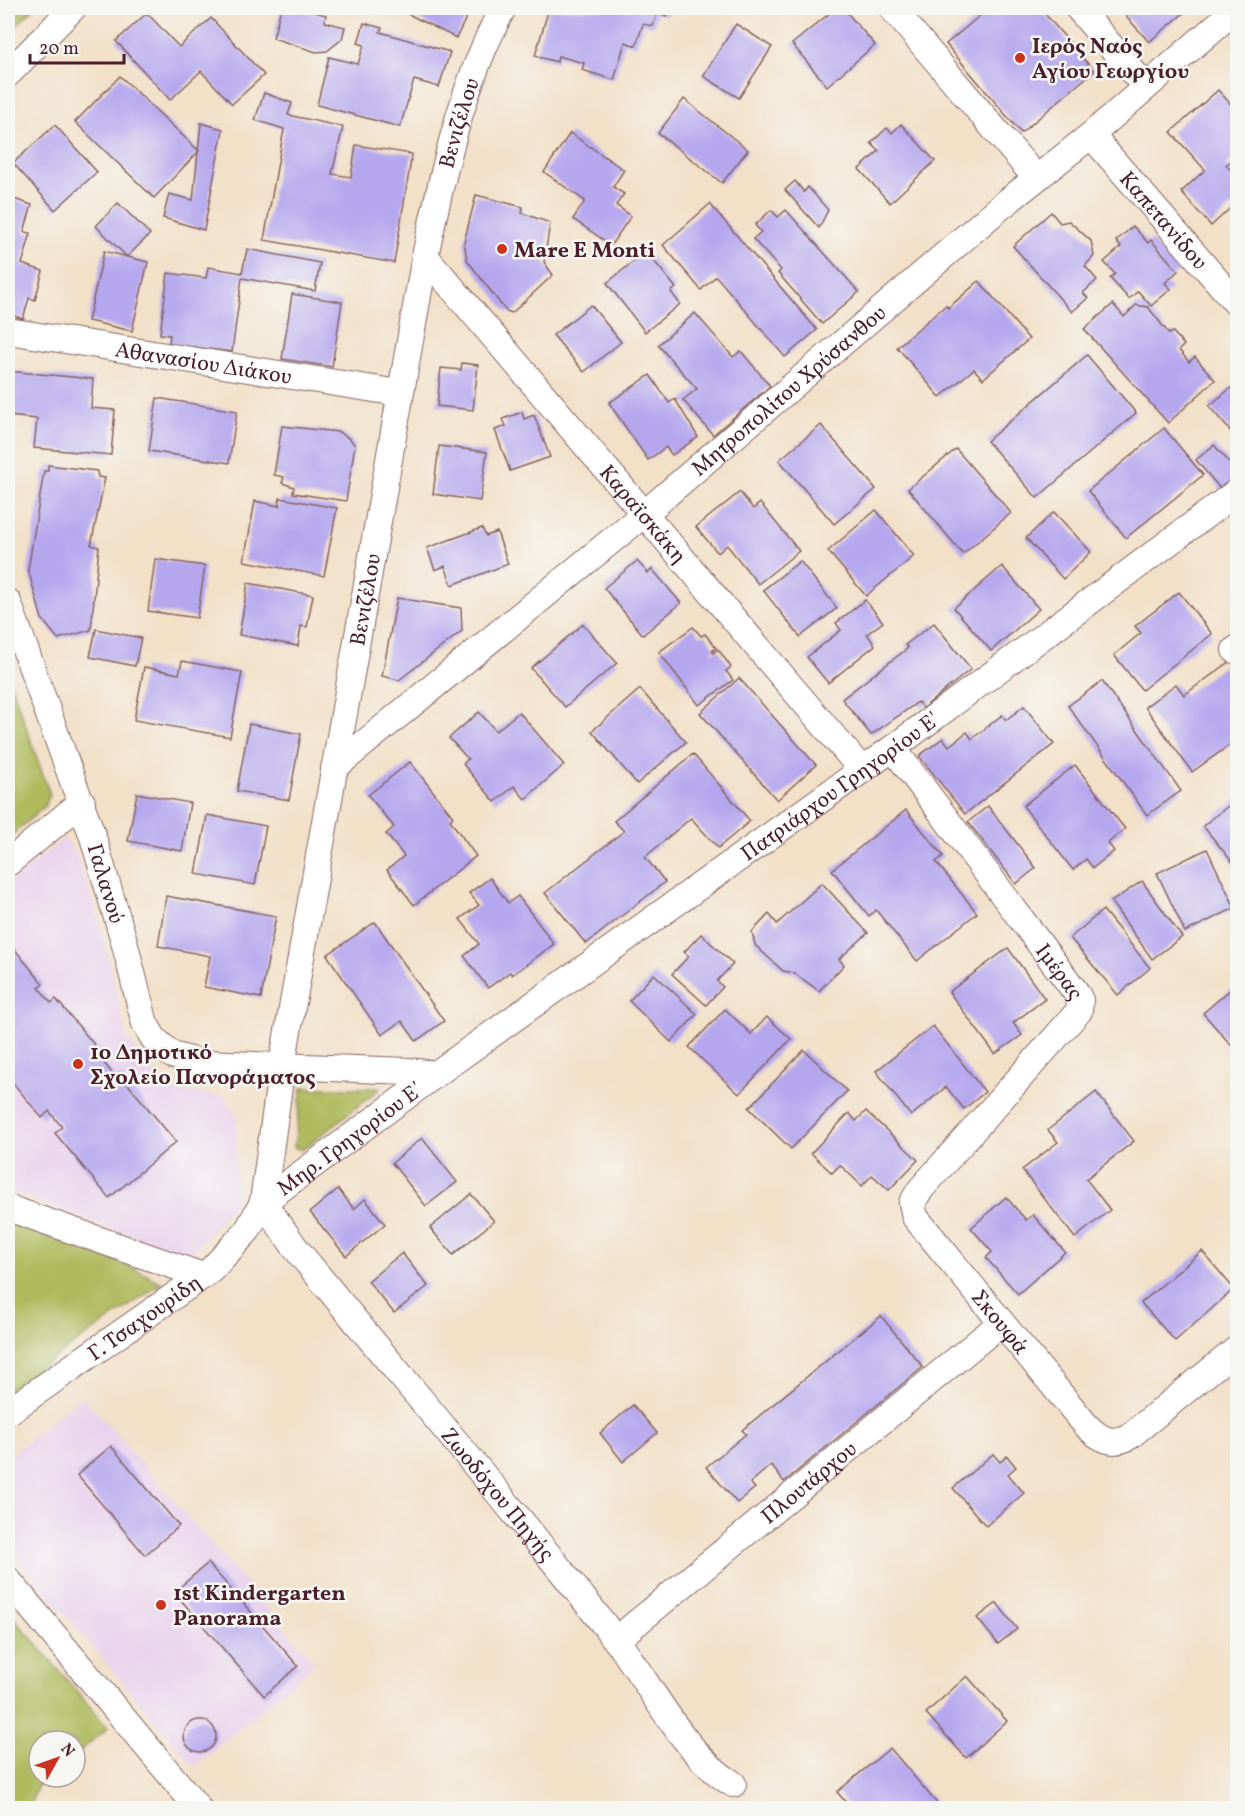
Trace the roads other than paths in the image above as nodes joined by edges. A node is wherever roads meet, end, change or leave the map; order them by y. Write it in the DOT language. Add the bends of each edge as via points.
graph roads {
  1 [pos="73,8"];
  2 [pos="503,8"];
  3 [pos="892,8"];
  4 [pos="1078,8"];
  5 [pos="1237,8"];
  6 [pos="8,74"];
  7 [pos="1146,87"];
  8 [pos="1091,135"];
  9 [pos="1036,178"];
  10 [pos="425,256"];
  11 [pos="1238,305"];
  12 [pos="8,331"];
  13 [pos="399,393"];
  14 [pos="1238,490"];
  15 [pos="644,514"];
  16 [pos="8,602"];
  17 [pos="893,748"];
  18 [pos="334,768"];
  19 [pos="862,770"];
  20 [pos="82,802"];
  21 [pos="8,863"];
  22 [pos="282,1065"];
  23 [pos="436,1074"];
  24 [pos="924,1185"];
  25 [pos="263,1202"];
  26 [pos="8,1208"];
  27 [pos="203,1276"];
  28 [pos="1001,1323"];
  29 [pos="1238,1348"];
  30 [pos="8,1412"];
  31 [pos="8,1580"];
  32 [pos="616,1640"];
  33 [pos="733,1784"];
  34 [pos="198,1809"];
  1 -- 6 [label="street"];
  2 -- 10 [label="street, Βενιζέλου" via="463,106"];
  3 -- 9 [label="street"];
  4 -- 7 [label="street"];
  5 -- 7 [label="street, Μητροπολίτου Χρύσανθου"];
  7 -- 8 [label="street, Μητροπολίτου Χρύσανθου"];
  8 -- 9 [label="street, Μητροπολίτου Χρύσανθου"];
  8 -- 11 [label="street, Καπετανίδου"];
  9 -- 15 [label="street, Μητροπολίτου Χρύσανθου"];
  10 -- 13 [label="street, Βενιζέλου"];
  10 -- 15 [label="street, Καραϊσκάκη"];
  12 -- 13 [label="street, Αθανασίου Διάκου"];
  13 -- 18 [label="street, Βενιζέλου"];
  14 -- 17 [label="street, Πατριάρχου Γρηγορίου Ε'"];
  15 -- 18 [label="street, Μητροπολίτου Χρύσανθου"];
  15 -- 19 [label="street, Καραϊσκάκη"];
  16 -- 20 [label="street, Γαλανού"];
  17 -- 19 [label="street, Πατριάρχου Γρηγορίου Ε'"];
  17 -- 24 [label="street, Ιμέρας" via="1081,1004 1079,1011"];
  18 -- 22 [label="street, Βενιζέλου"];
  19 -- 23 [label="street, Πατριάρχου Γρηγορίου Ε'"];
  20 -- 21 [label="street"];
  20 -- 22 [label="street, Γαλανού" via="114,903 142,1015 154,1039 172,1054 194,1062"];
  22 -- 23 [label="street"];
  22 -- 25 [label="street, Βενιζέλου"];
  23 -- 25 [label="street, Μηρ. Γρηγορίου Ε΄"];
  24 -- 28 [label="street, Σκουφά" via="912,1203 915,1217"];
  25 -- 27 [label="street, Γ. Τσαχουρίδη" via="233,1249"];
  25 -- 32 [label="street, Ζωοδόχου Πηγής" via="297,1250"];
  26 -- 27 [label="street"];
  27 -- 30 [label="street, Γ. Τσαχουρίδη"];
  28 -- 29 [label="street, Σκουφά" via="1091,1430 1104,1440 1130,1436"];
  28 -- 32 [label="street, Πλουτάρχου"];
  31 -- 34 [label="street"];
  32 -- 33 [label="street, Ζωοδόχου Πηγής" via="699,1755"];
}
